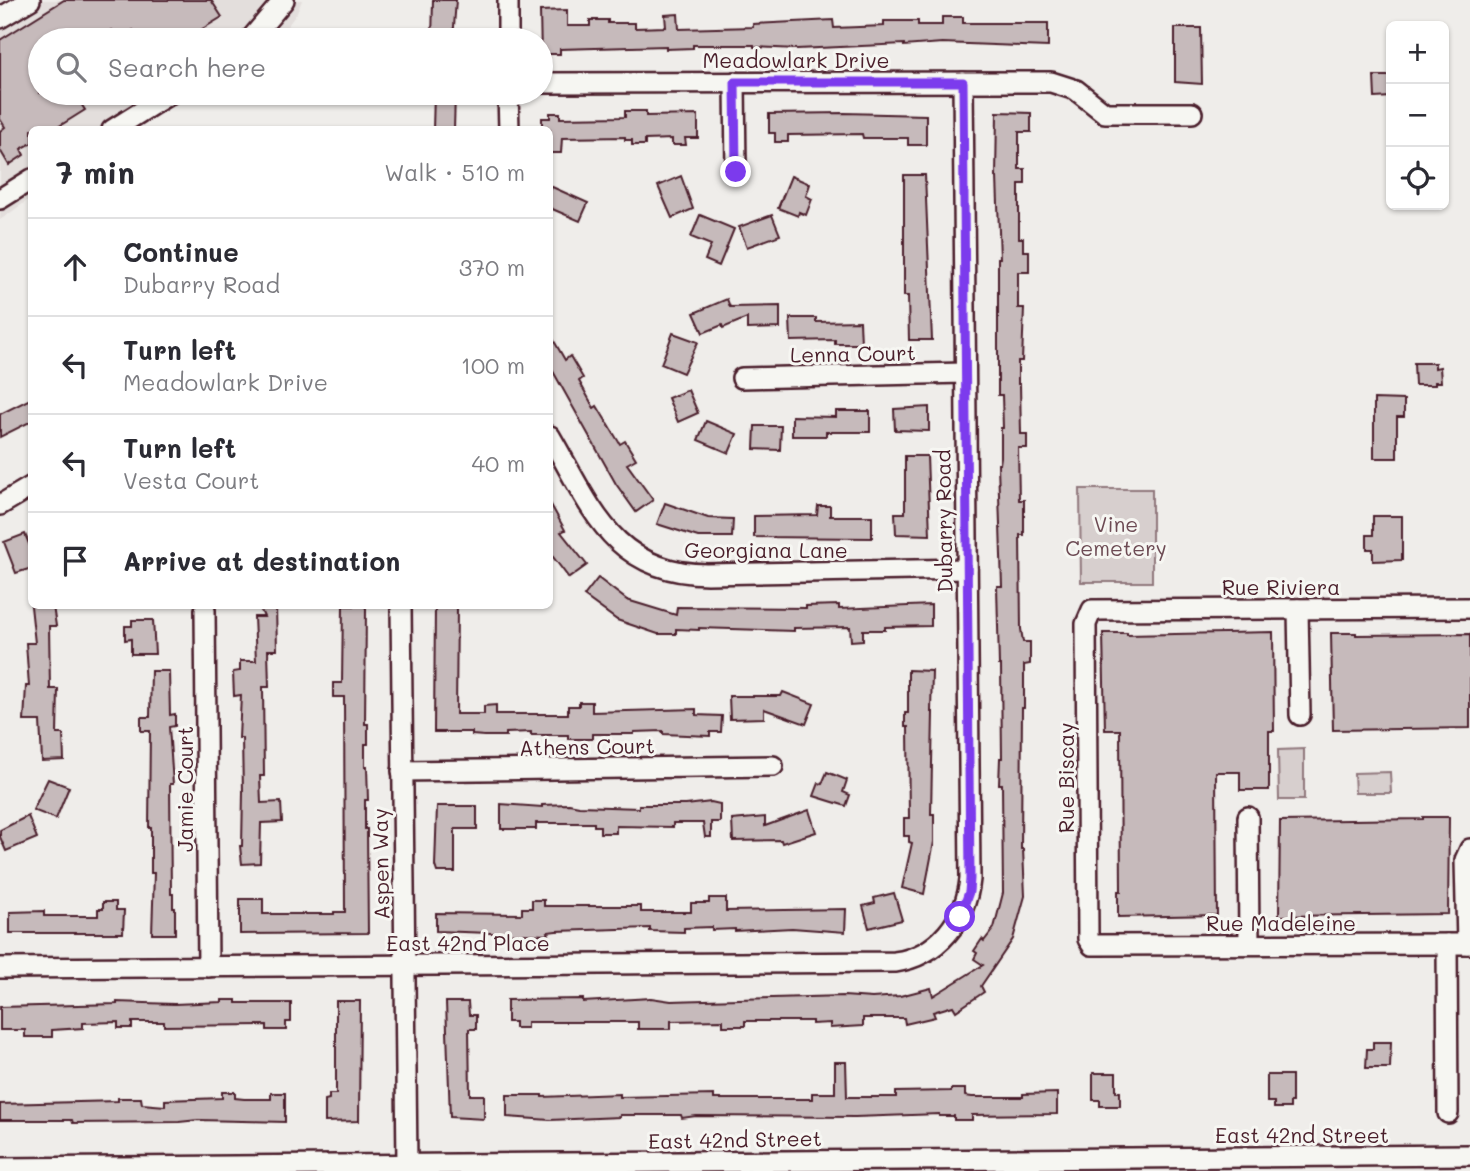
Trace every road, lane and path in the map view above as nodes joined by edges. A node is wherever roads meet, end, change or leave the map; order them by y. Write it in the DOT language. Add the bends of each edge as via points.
graph roads {
  1 [pos="30,0"];
  2 [pos="284,0"];
  3 [pos="508,0"];
  4 [pos="0,18"];
  5 [pos="260,28"];
  6 [pos="508,28"];
  7 [pos="735,82"];
  8 [pos="963,82"];
  9 [pos="553,83"];
  10 [pos="152,105"];
  11 [pos="508,105"];
  12 [pos="1192,113"];
  13 [pos="118,126"];
  14 [pos="509,126"];
  15 [pos="736,172"];
  16 [pos="28,182"];
  17 [pos="0,199"];
  18 [pos="965,373"];
  19 [pos="742,378"];
  20 [pos="553,441"];
  21 [pos="28,488"];
  22 [pos="0,505"];
  23 [pos="967,569"];
  24 [pos="1470,608"];
  25 [pos="401,609"];
  26 [pos="1298,609"];
  27 [pos="205,610"];
  28 [pos="1092,610"];
  29 [pos="1300,715"];
  30 [pos="773,766"];
  31 [pos="402,771"];
  32 [pos="1248,817"];
  33 [pos="1470,849"];
  34 [pos="1249,944"];
  35 [pos="1461,944"];
  36 [pos="1092,945"];
  37 [pos="933,947"];
  38 [pos="404,966"];
  39 [pos="208,967"];
  40 [pos="0,968"];
  41 [pos="1448,1114"];
  42 [pos="1470,1155"];
  43 [pos="1078,1164"];
  44 [pos="1013,1165"];
  45 [pos="415,1166"];
  46 [pos="666,1167"];
  47 [pos="0,1168"];
  1 -- 4 [label="street"];
  2 -- 5 [label="street"];
  3 -- 6 [label="street"];
  7 -- 8 [label="street, Meadowlark Drive"];
  7 -- 9 [label="street, Meadowlark Drive"];
  7 -- 15 [label="street"];
  8 -- 12 [label="street, Meadowlark Drive" via="1051,82 1076,90 1105,113"];
  8 -- 18 [label="street, Dubarry Road"];
  10 -- 13 [label="street"];
  11 -- 14 [label="street"];
  16 -- 17 [label="street"];
  18 -- 19 [label="street, Lenna Court"];
  18 -- 23 [label="street, Dubarry Road"];
  20 -- 23 [label="street, Georgiana Lane" via="609,534 629,552 659,568 696,574"];
  21 -- 22 [label="street"];
  23 -- 37 [label="street, Dubarry Road" via="969,892 953,928"];
  24 -- 26 [label="street, Rue Riviera"];
  25 -- 31 [label="street, Aspen Way"];
  26 -- 28 [label="street, Rue Riviera"];
  26 -- 29 [label="street"];
  27 -- 39 [label="street, Jamie Court"];
  28 -- 36 [label="street, Rue Biscay" via="1086,624 1088,939"];
  30 -- 31 [label="street, Athens Court"];
  31 -- 38 [label="street, Aspen Way"];
  32 -- 34 [label="street"];
  33 -- 35 [label="street" via="1465,860"];
  34 -- 35 [label="street, Rue Madeleine"];
  34 -- 36 [label="street, Rue Madeleine"];
  35 -- 41 [label="street"];
  37 -- 38 [label="street, East 42nd Place" via="895,962"];
  38 -- 39 [label="street, East 42nd Place"];
  38 -- 45 [label="street, Aspen Way"];
  39 -- 40 [label="street, East 42nd Place"];
  42 -- 43 [label="street, East 42nd Street"];
  43 -- 44 [label="street, East 42nd Street"];
  44 -- 46 [label="street, East 42nd Street"];
  45 -- 46 [label="street, East 42nd Street"];
  45 -- 47 [label="street, East 42nd Street"];
}
